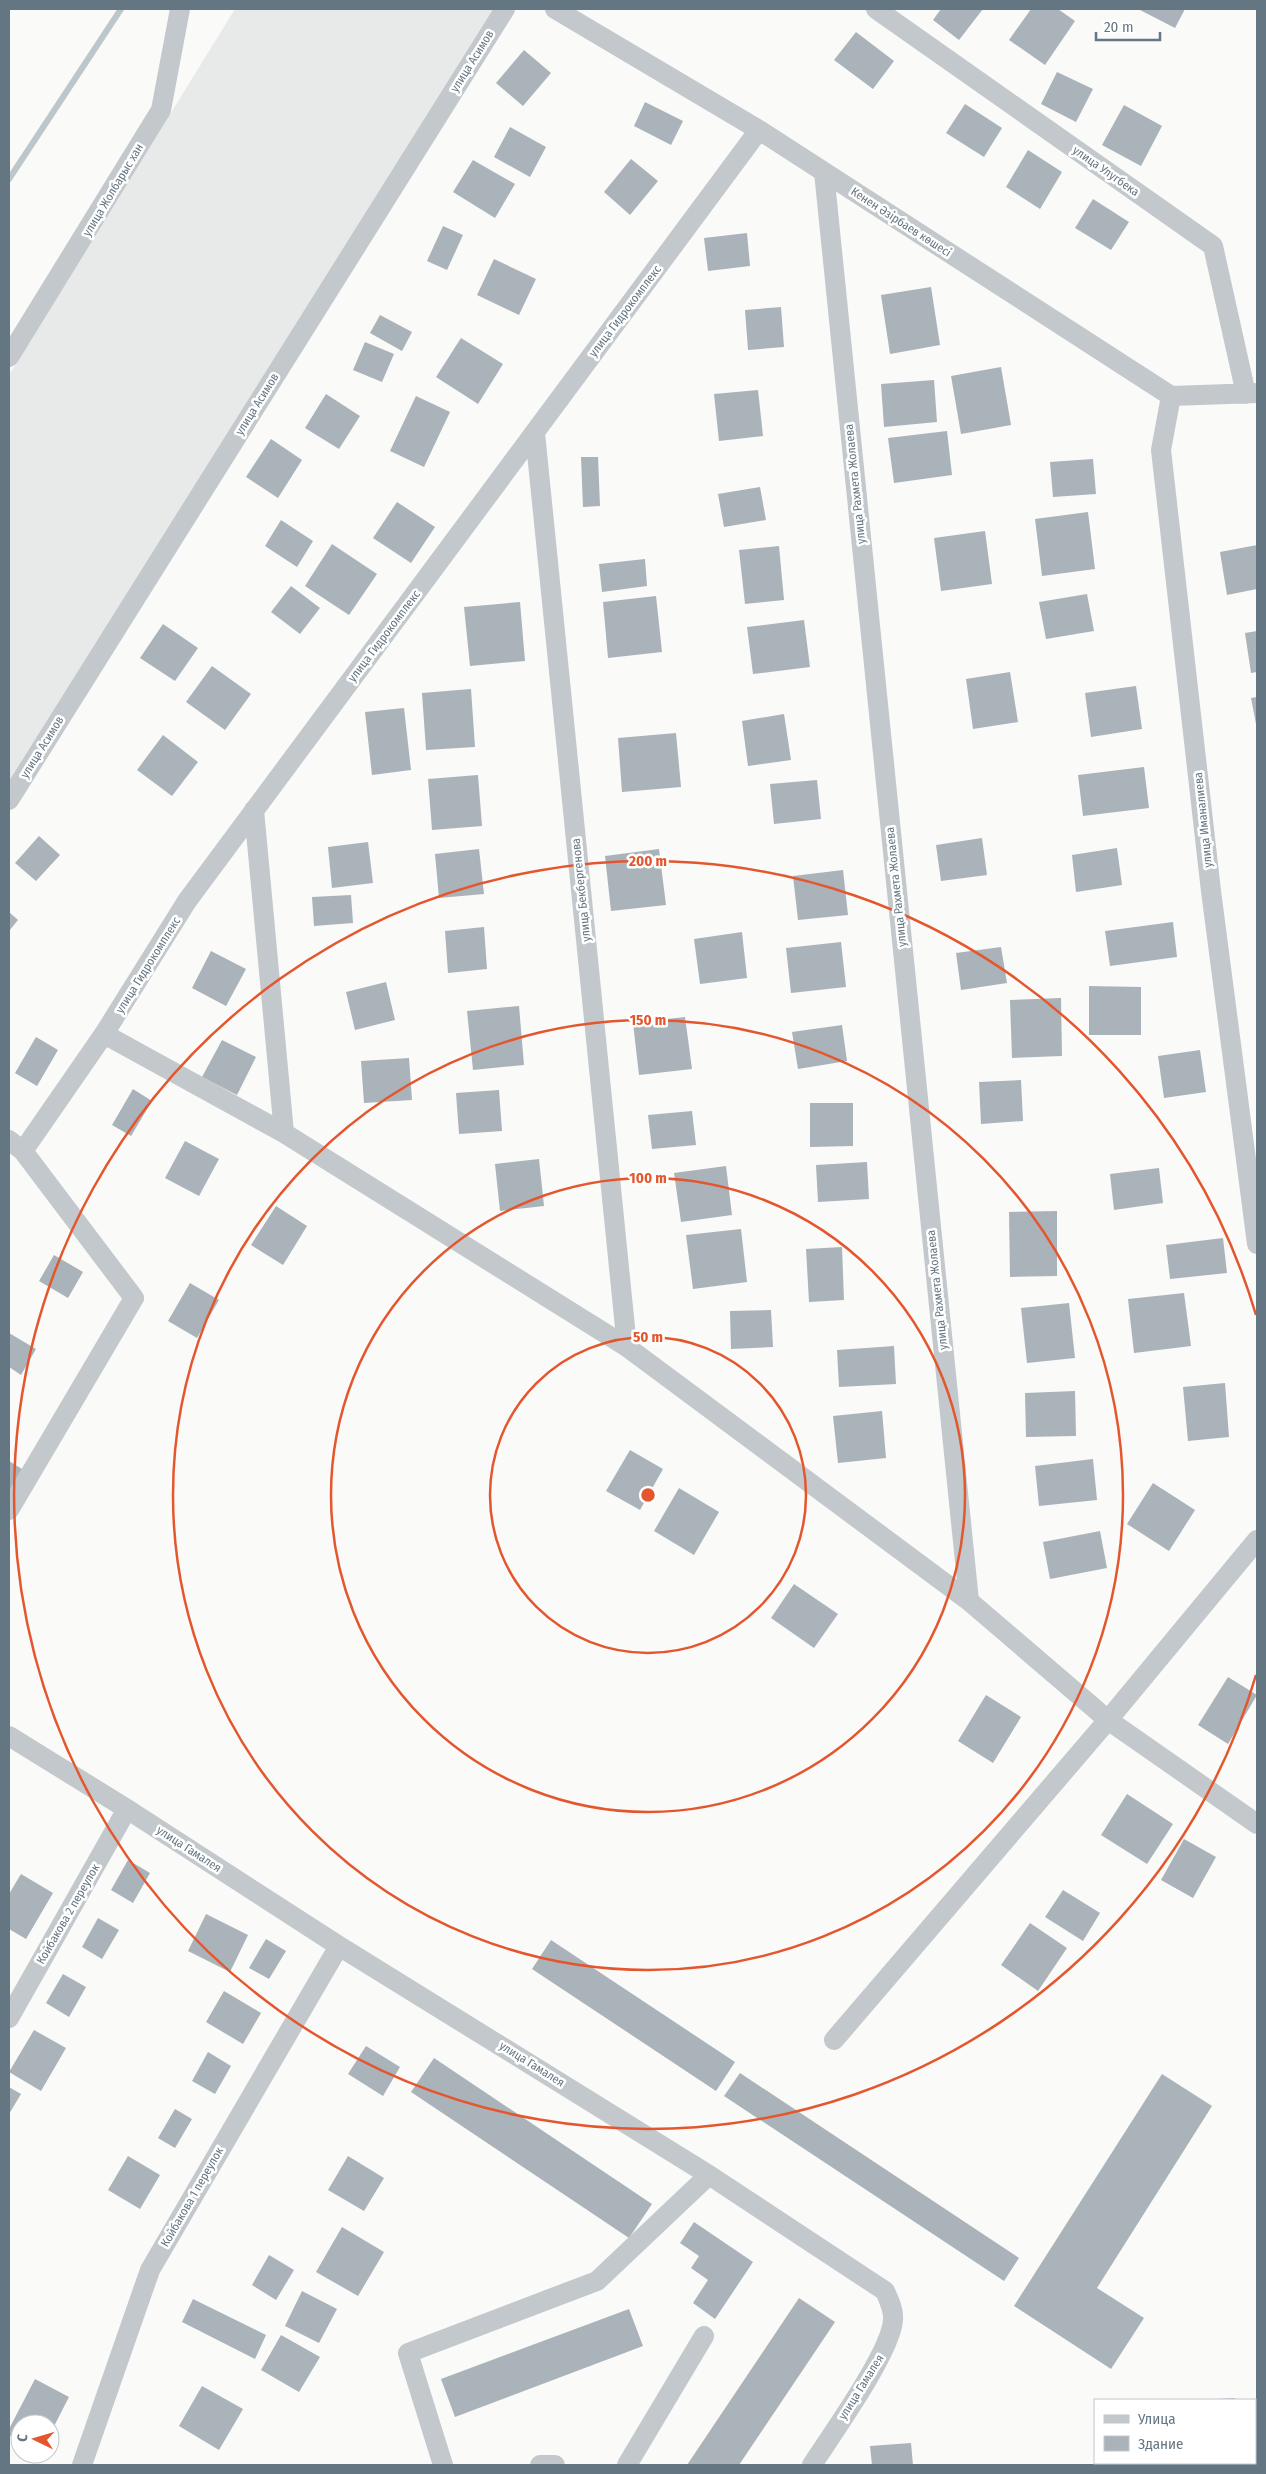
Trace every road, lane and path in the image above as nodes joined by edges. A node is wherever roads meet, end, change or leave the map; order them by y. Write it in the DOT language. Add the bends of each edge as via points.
graph roads {
  1 [pos="180,9"];
  2 [pos="505,9"];
  3 [pos="555,9"];
  4 [pos="876,9"];
  5 [pos="759,130"];
  6 [pos="824,172"];
  7 [pos="9,357"];
  8 [pos="1252,394"];
  9 [pos="1171,396"];
  10 [pos="535,432"];
  11 [pos="9,800"];
  12 [pos="254,810"];
  13 [pos="104,1034"];
  14 [pos="284,1133"];
  15 [pos="16,1146"];
  16 [pos="1257,1244"];
  17 [pos="627,1347"];
  18 [pos="9,1510"];
  19 [pos="1257,1540"];
  20 [pos="969,1601"];
  21 [pos="1108,1720"];
  22 [pos="9,1736"];
  23 [pos="128,1809"];
  24 [pos="1257,1824"];
  25 [pos="339,1946"];
  26 [pos="9,2018"];
  27 [pos="834,2040"];
  28 [pos="709,2175"];
  29 [pos="704,2336"];
  30 [pos="82,2465"];
  31 [pos="443,2465"];
  32 [pos="540,2465"];
  33 [pos="555,2465"];
  34 [pos="627,2465"];
  35 [pos="812,2465"];
  1 -- 7 [label="street, улица Жолбарыс хан" via="161,110"];
  2 -- 11 [label="street, улица Асимов"];
  3 -- 5 [label="street, Кенен Әзірбаев көшесі"];
  4 -- 8 [label="street, улица Улугбека" via="1214,246"];
  5 -- 6 [label="street, Кенен Әзірбаев көшесі"];
  5 -- 10 [label="street, улица Гидрокомплекс"];
  6 -- 9 [label="street, Кенен Әзірбаев көшесі"];
  6 -- 20 [label="street, улица Рахмета Жолаева"];
  8 -- 9 [label="street"];
  9 -- 16 [label="street, улица Иманалиева" via="1161,450 1211,891"];
  10 -- 12 [label="street, улица Гидрокомплекс"];
  10 -- 17 [label="street, улица Бекбергенова"];
  12 -- 13 [label="street, улица Гидрокомплекс" via="187,901"];
  12 -- 14 [label="street"];
  13 -- 14 [label="street"];
  13 -- 15 [label="street, улица Гидрокомплекс"];
  14 -- 17 [label="street"];
  15 -- 18 [label="street" via="134,1298"];
  17 -- 20 [label="street"];
  19 -- 21 [label="street"];
  20 -- 21 [label="street"];
  21 -- 24 [label="street"];
  21 -- 27 [label="street"];
  22 -- 23 [label="street, улица Гамалея"];
  23 -- 25 [label="street, улица Гамалея"];
  23 -- 26 [label="street, Койбакова 2 переулок"];
  25 -- 28 [label="street, улица Гамалея"];
  25 -- 30 [label="street, Койбакова 1 переулок" via="150,2270"];
  28 -- 31 [label="street" via="597,2282 408,2354"];
  28 -- 35 [label="street, улица Гамалея" via="885,2291 892,2307 893,2321 886,2348"];
  29 -- 34 [label="street"];
  32 -- 33 [label="street"];
}
